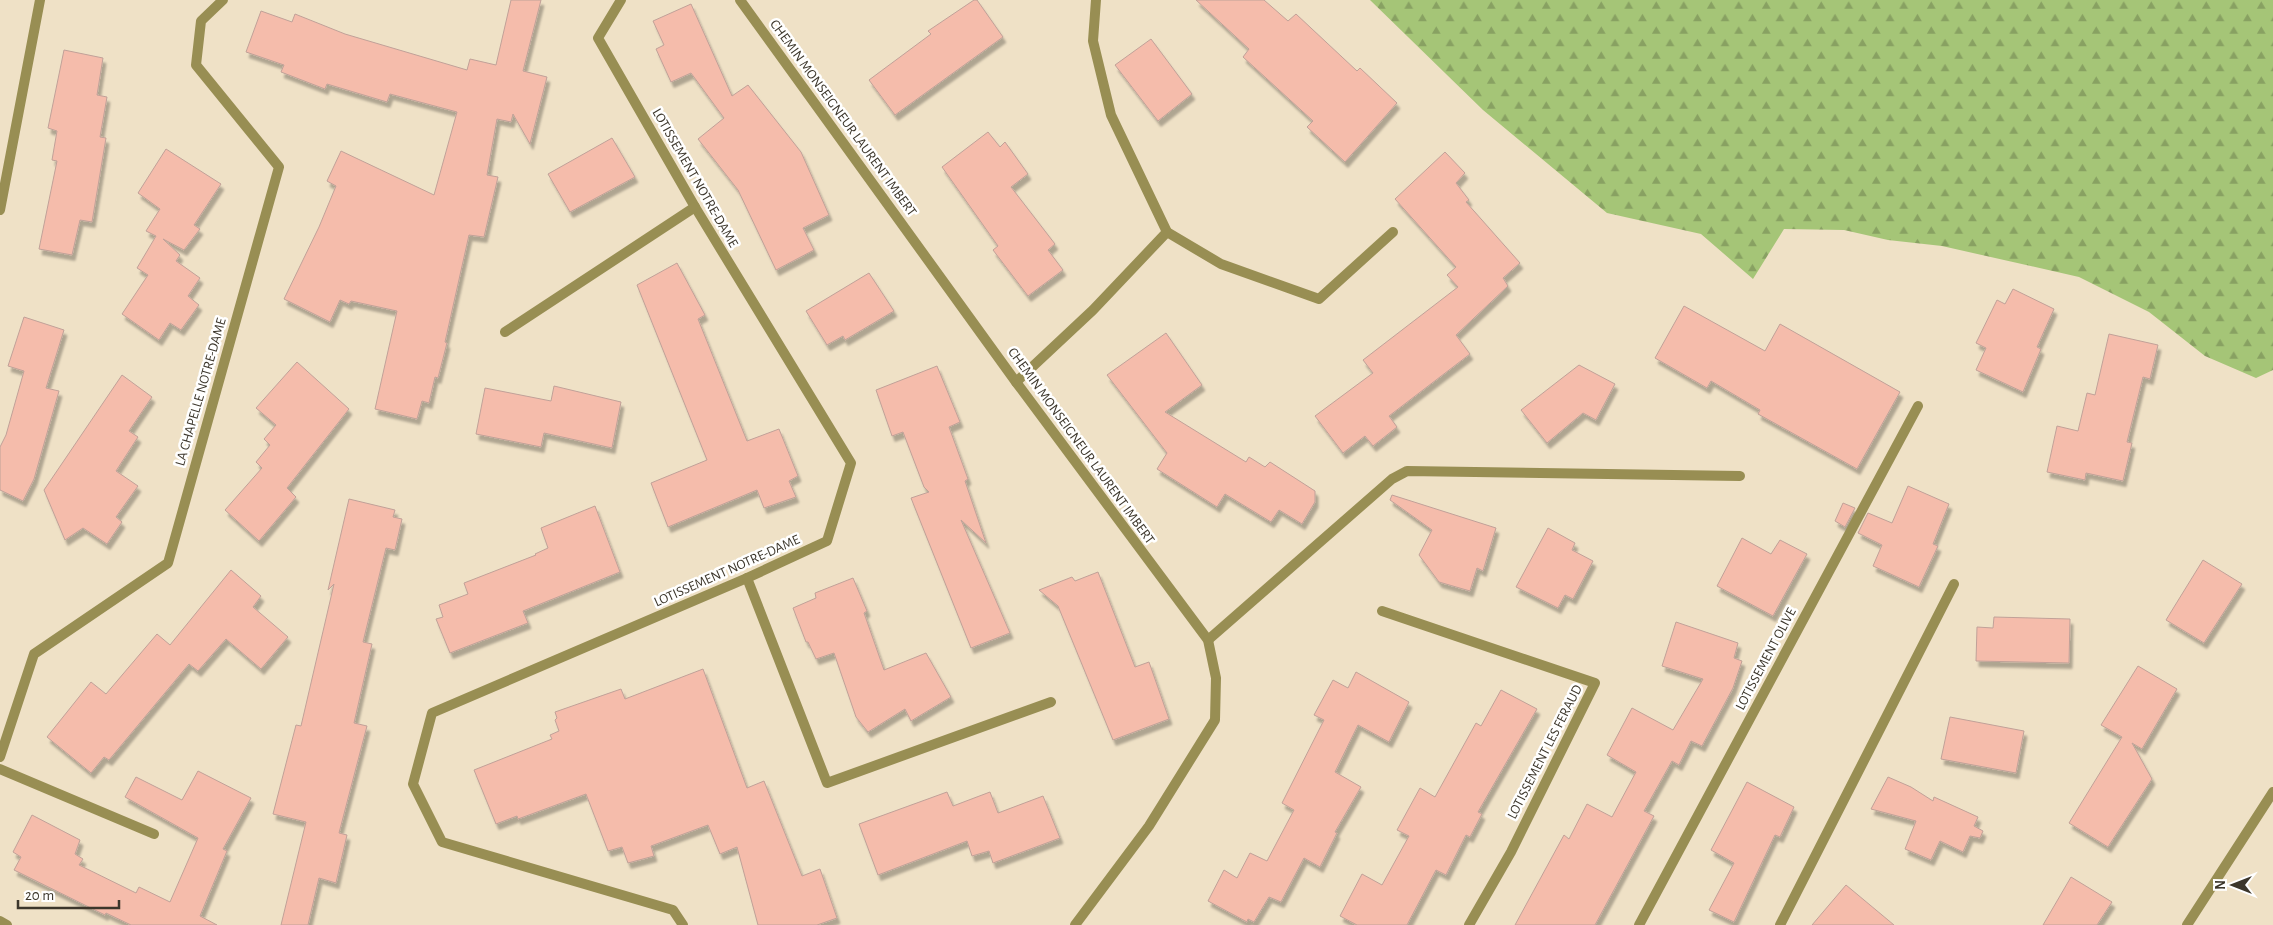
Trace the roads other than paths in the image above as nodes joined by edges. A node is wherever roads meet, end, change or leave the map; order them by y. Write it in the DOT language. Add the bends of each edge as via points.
graph roads {
  1 [pos="40,0"];
  2 [pos="223,0"];
  3 [pos="621,0"];
  4 [pos="740,0"];
  5 [pos="1096,0"];
  6 [pos="695,207"];
  7 [pos="0,210"];
  8 [pos="1167,232"];
  9 [pos="1393,232"];
  10 [pos="505,332"];
  11 [pos="1016,382"];
  12 [pos="1918,406"];
  13 [pos="1740,476"];
  14 [pos="747,578"];
  15 [pos="1954,584"];
  16 [pos="1382,611"];
  17 [pos="1208,640"];
  18 [pos="1051,702"];
  19 [pos="0,757"];
  20 [pos="0,769"];
  21 [pos="2273,792"];
  22 [pos="154,834"];
  23 [pos="0,921"];
  24 [pos="7,925"];
  25 [pos="683,925"];
  26 [pos="1075,925"];
  27 [pos="1469,925"];
  28 [pos="1640,925"];
  29 [pos="1780,925"];
  30 [pos="2187,925"];
  1 -- 7 [label="street"];
  2 -- 19 [label="street, LA CHAPELLE NOTRE-DAME" via="201,21 196,65 279,166 168,563 34,654"];
  3 -- 6 [label="street, LOTISSEMENT NOTRE-DAME" via="598,38"];
  4 -- 11 [label="street, CHEMIN MONSEIGNEUR LAURENT IMBERT"];
  5 -- 8 [label="street" via="1093,41 1111,115"];
  6 -- 10 [label="street"];
  6 -- 14 [label="street, LOTISSEMENT NOTRE-DAME" via="851,463 827,541"];
  8 -- 9 [label="street" via="1220,264 1319,299"];
  8 -- 11 [label="street" via="1093,310"];
  11 -- 17 [label="street, CHEMIN MONSEIGNEUR LAURENT IMBERT"];
  12 -- 28 [label="street, LOTISSEMENT OLIVE"];
  13 -- 17 [label="street" via="1407,471 1392,479"];
  14 -- 18 [label="street" via="827,783"];
  14 -- 25 [label="street, LOTISSEMENT NOTRE-DAME" via="432,713 413,784 442,842 673,910"];
  15 -- 29 [label="street"];
  16 -- 27 [label="street, LOTISSEMENT LES FERAUD" via="1595,682 1510,852"];
  17 -- 26 [label="street, CHEMIN MONSEIGNEUR LAURENT IMBERT" via="1216,678 1216,720 1149,826"];
  20 -- 22 [label="street"];
  21 -- 30 [label="street"];
  23 -- 24 [label="street"];
}
